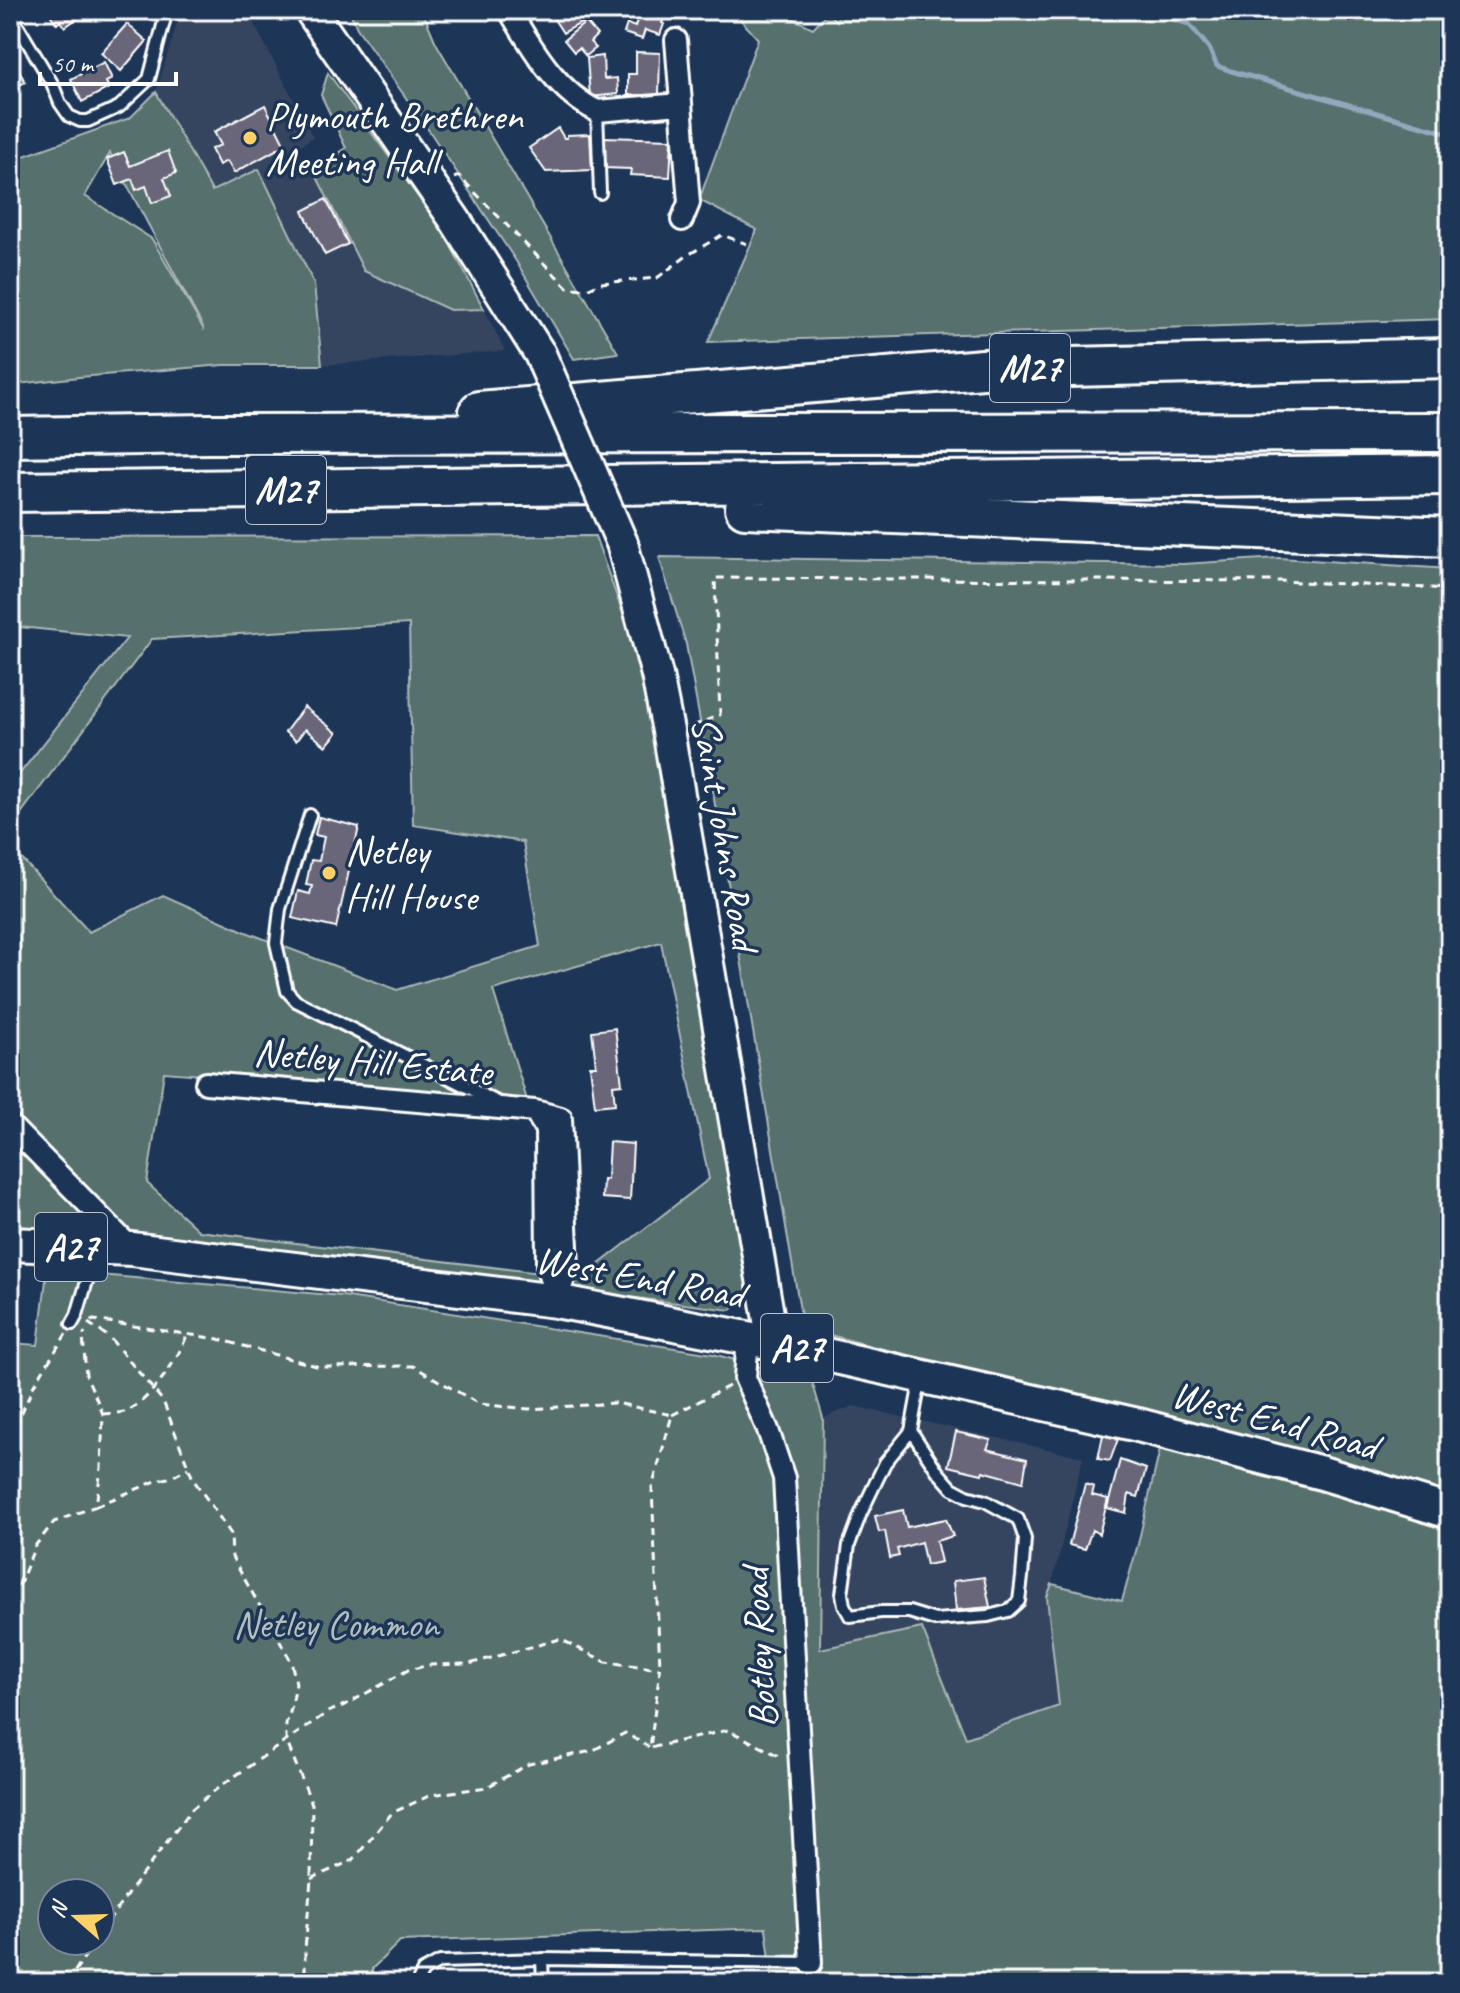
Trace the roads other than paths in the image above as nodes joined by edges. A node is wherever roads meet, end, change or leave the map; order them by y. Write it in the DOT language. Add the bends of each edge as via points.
graph roads {
  1 [pos="167,10"];
  2 [pos="310,10"];
  3 [pos="509,10"];
  4 [pos="10,13"];
  5 [pos="676,40"];
  6 [pos="681,104"];
  7 [pos="597,111"];
  8 [pos="600,193"];
  9 [pos="682,220"];
  10 [pos="1450,358"];
  11 [pos="1450,432"];
  12 [pos="208,434"];
  13 [pos="10,437"];
  14 [pos="1450,475"];
  15 [pos="311,490"];
  16 [pos="10,492"];
  17 [pos="1450,537"];
  18 [pos="310,815"];
  19 [pos="206,1083"];
  20 [pos="512,1109"];
  21 [pos="10,1125"];
  22 [pos="10,1244"];
  23 [pos="96,1248"];
  24 [pos="132,1249"];
  25 [pos="556,1301"];
  26 [pos="74,1320"];
  27 [pos="761,1340"];
  28 [pos="921,1376"];
  29 [pos="911,1431"];
  30 [pos="1450,1512"];
  31 [pos="542,1959"];
  32 [pos="811,1963"];
  33 [pos="417,1983"];
  34 [pos="543,1983"];
  1 -- 4 [label="lane" via="149,79 119,107 88,121 69,116"];
  2 -- 27 [label="main road, Saint Johns Road, bridge" via="540,354 622,543 669,736"];
  3 -- 7 [label="street" via="559,83"];
  5 -- 6 [label="street"];
  6 -- 7 [label="street"];
  6 -- 9 [label="street" via="689,203"];
  7 -- 8 [label="lane"];
  10 -- 12 [label="highway, M27" via="983,369"];
  11 -- 12 [label="highway, M27"];
  12 -- 13 [label="highway, M27"];
  14 -- 15 [label="highway, M27"];
  15 -- 16 [label="highway, M27"];
  15 -- 17 [label="highway, M27"];
  18 -- 20 [label="lane" via="280,909 276,943 287,991 296,1001"];
  19 -- 20 [label="street, Netley Hill Estate"];
  20 -- 25 [label="street, Netley Hill Estate" via="535,1111 546,1130 547,1267"];
  21 -- 24 [label="street"];
  22 -- 23 [label="main road, A27"];
  23 -- 24 [label="main road, A27"];
  23 -- 26 [label="lane"];
  24 -- 25 [label="main road, West End Road / A27"];
  25 -- 27 [label="main road, West End Road / A27"];
  27 -- 28 [label="main road, West End Road / A27"];
  27 -- 32 [label="street, Botley Road" via="745,1378 784,1478"];
  28 -- 29 [label="lane"];
  28 -- 30 [label="main road, West End Road / A27" via="1138,1425"];
  29 -- 29 [label="lane" via="952,1488 1018,1519 1025,1539 1019,1601 1008,1611 935,1620 909,1612 850,1616 844,1605 849,1545 861,1513 885,1463"];
  31 -- 32 [label="lane"];
  31 -- 33 [label="lane" via="440,1962 423,1971"];
  31 -- 34 [label="lane"];
}
